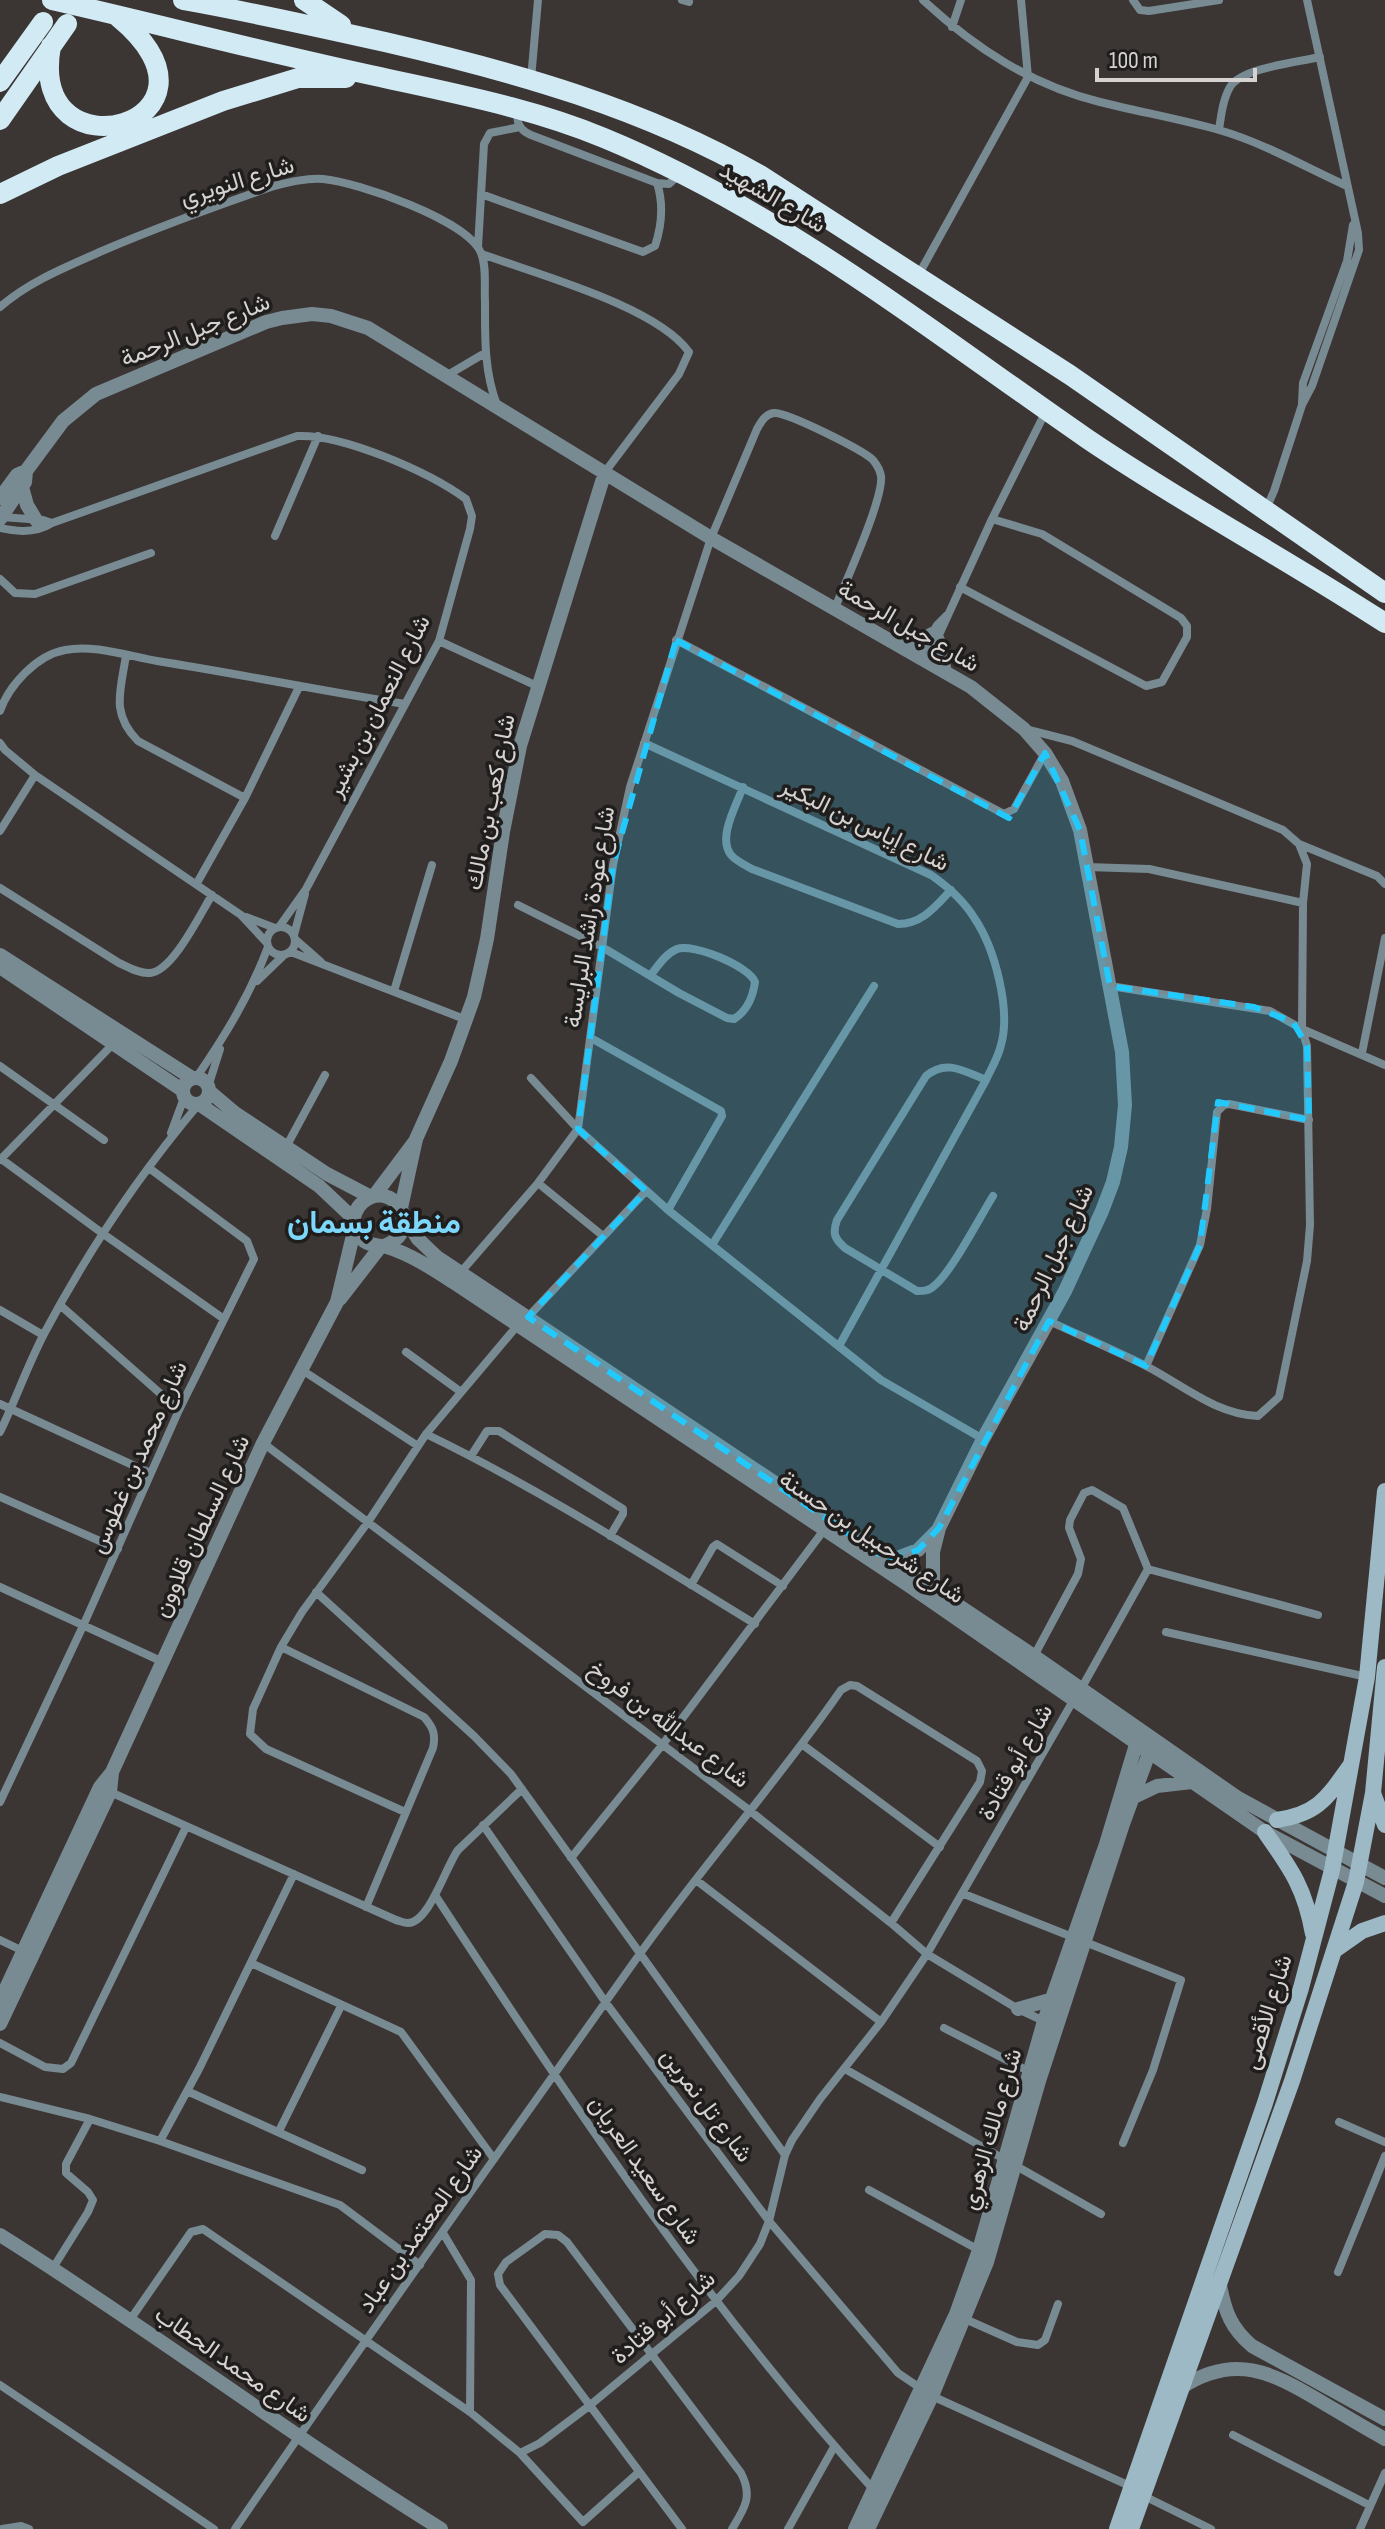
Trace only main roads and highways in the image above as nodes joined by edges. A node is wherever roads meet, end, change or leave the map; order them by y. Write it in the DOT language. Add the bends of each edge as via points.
graph roads {
  1 [pos="52,0"];
  2 [pos="183,0"];
  3 [pos="304,0"];
  4 [pos="114,14"];
  5 [pos="43,22"];
  6 [pos="67,24"];
  7 [pos="382,41"];
  8 [pos="51,46"];
  9 [pos="382,78"];
  10 [pos="0,82"];
  11 [pos="0,120"];
  12 [pos="0,194"];
  13 [pos="1354,571"];
  14 [pos="1317,579"];
  15 [pos="1385,579"];
  16 [pos="1385,593"];
  17 [pos="1385,623"];
  18 [pos="1385,639"];
  19 [pos="1385,1491"];
  20 [pos="1385,1667"];
  21 [pos="1353,1762"];
  22 [pos="1373,1793"];
  23 [pos="1385,1825"];
  24 [pos="1385,1923"];
  25 [pos="1314,1940"];
  26 [pos="1335,1950"];
  27 [pos="1138,2492"];
  28 [pos="1117,2529"];
  29 [pos="1131,2529"];
  1 -- 4 [label="highway, شارع الشهيد"];
  2 -- 7 [label="highway, شارع الشهيد"];
  3 -- 7 [label="highway" via="335,23"];
  4 -- 8 [label="highway" via="143,39 158,69 155,97 132,121 102,127 63,108 47,78"];
  4 -- 9 [label="highway, شارع الشهيد"];
  5 -- 10 [label="highway"];
  6 -- 8 [label="highway"];
  7 -- 13 [label="highway, شارع الشهيد" via="469,61 626,110 708,146 918,275"];
  8 -- 11 [label="highway"];
  9 -- 12 [label="highway" via="288,80 212,105"];
  9 -- 14 [label="highway, شارع الشهيد" via="431,87 519,118 601,137 680,174 804,243 1144,476"];
  13 -- 15 [label="highway"];
  13 -- 16 [label="highway, شارع الشهيد"];
  14 -- 17 [label="highway, شارع الشهيد"];
  14 -- 18 [label="highway" via="1349,614"];
  19 -- 21 [label="main road, شارع الأقصى"];
  20 -- 22 [label="main road, شارع الأقصى"];
  21 -- 25 [label="main road, شارع الأقصى"];
  21 -- 25 [label="main road" via="1319,1806 1271,1826 1306,1898"];
  22 -- 23 [label="main road"];
  22 -- 26 [label="main road, شارع الأقصى" via="1358,1874"];
  24 -- 26 [label="main road"];
  25 -- 27 [label="main road, شارع الأقصى"];
  26 -- 27 [label="main road, شارع الأقصى" via="1220,2285"];
  27 -- 28 [label="main road, شارع الأقصى"];
  27 -- 29 [label="main road, شارع الأقصى"];
}
